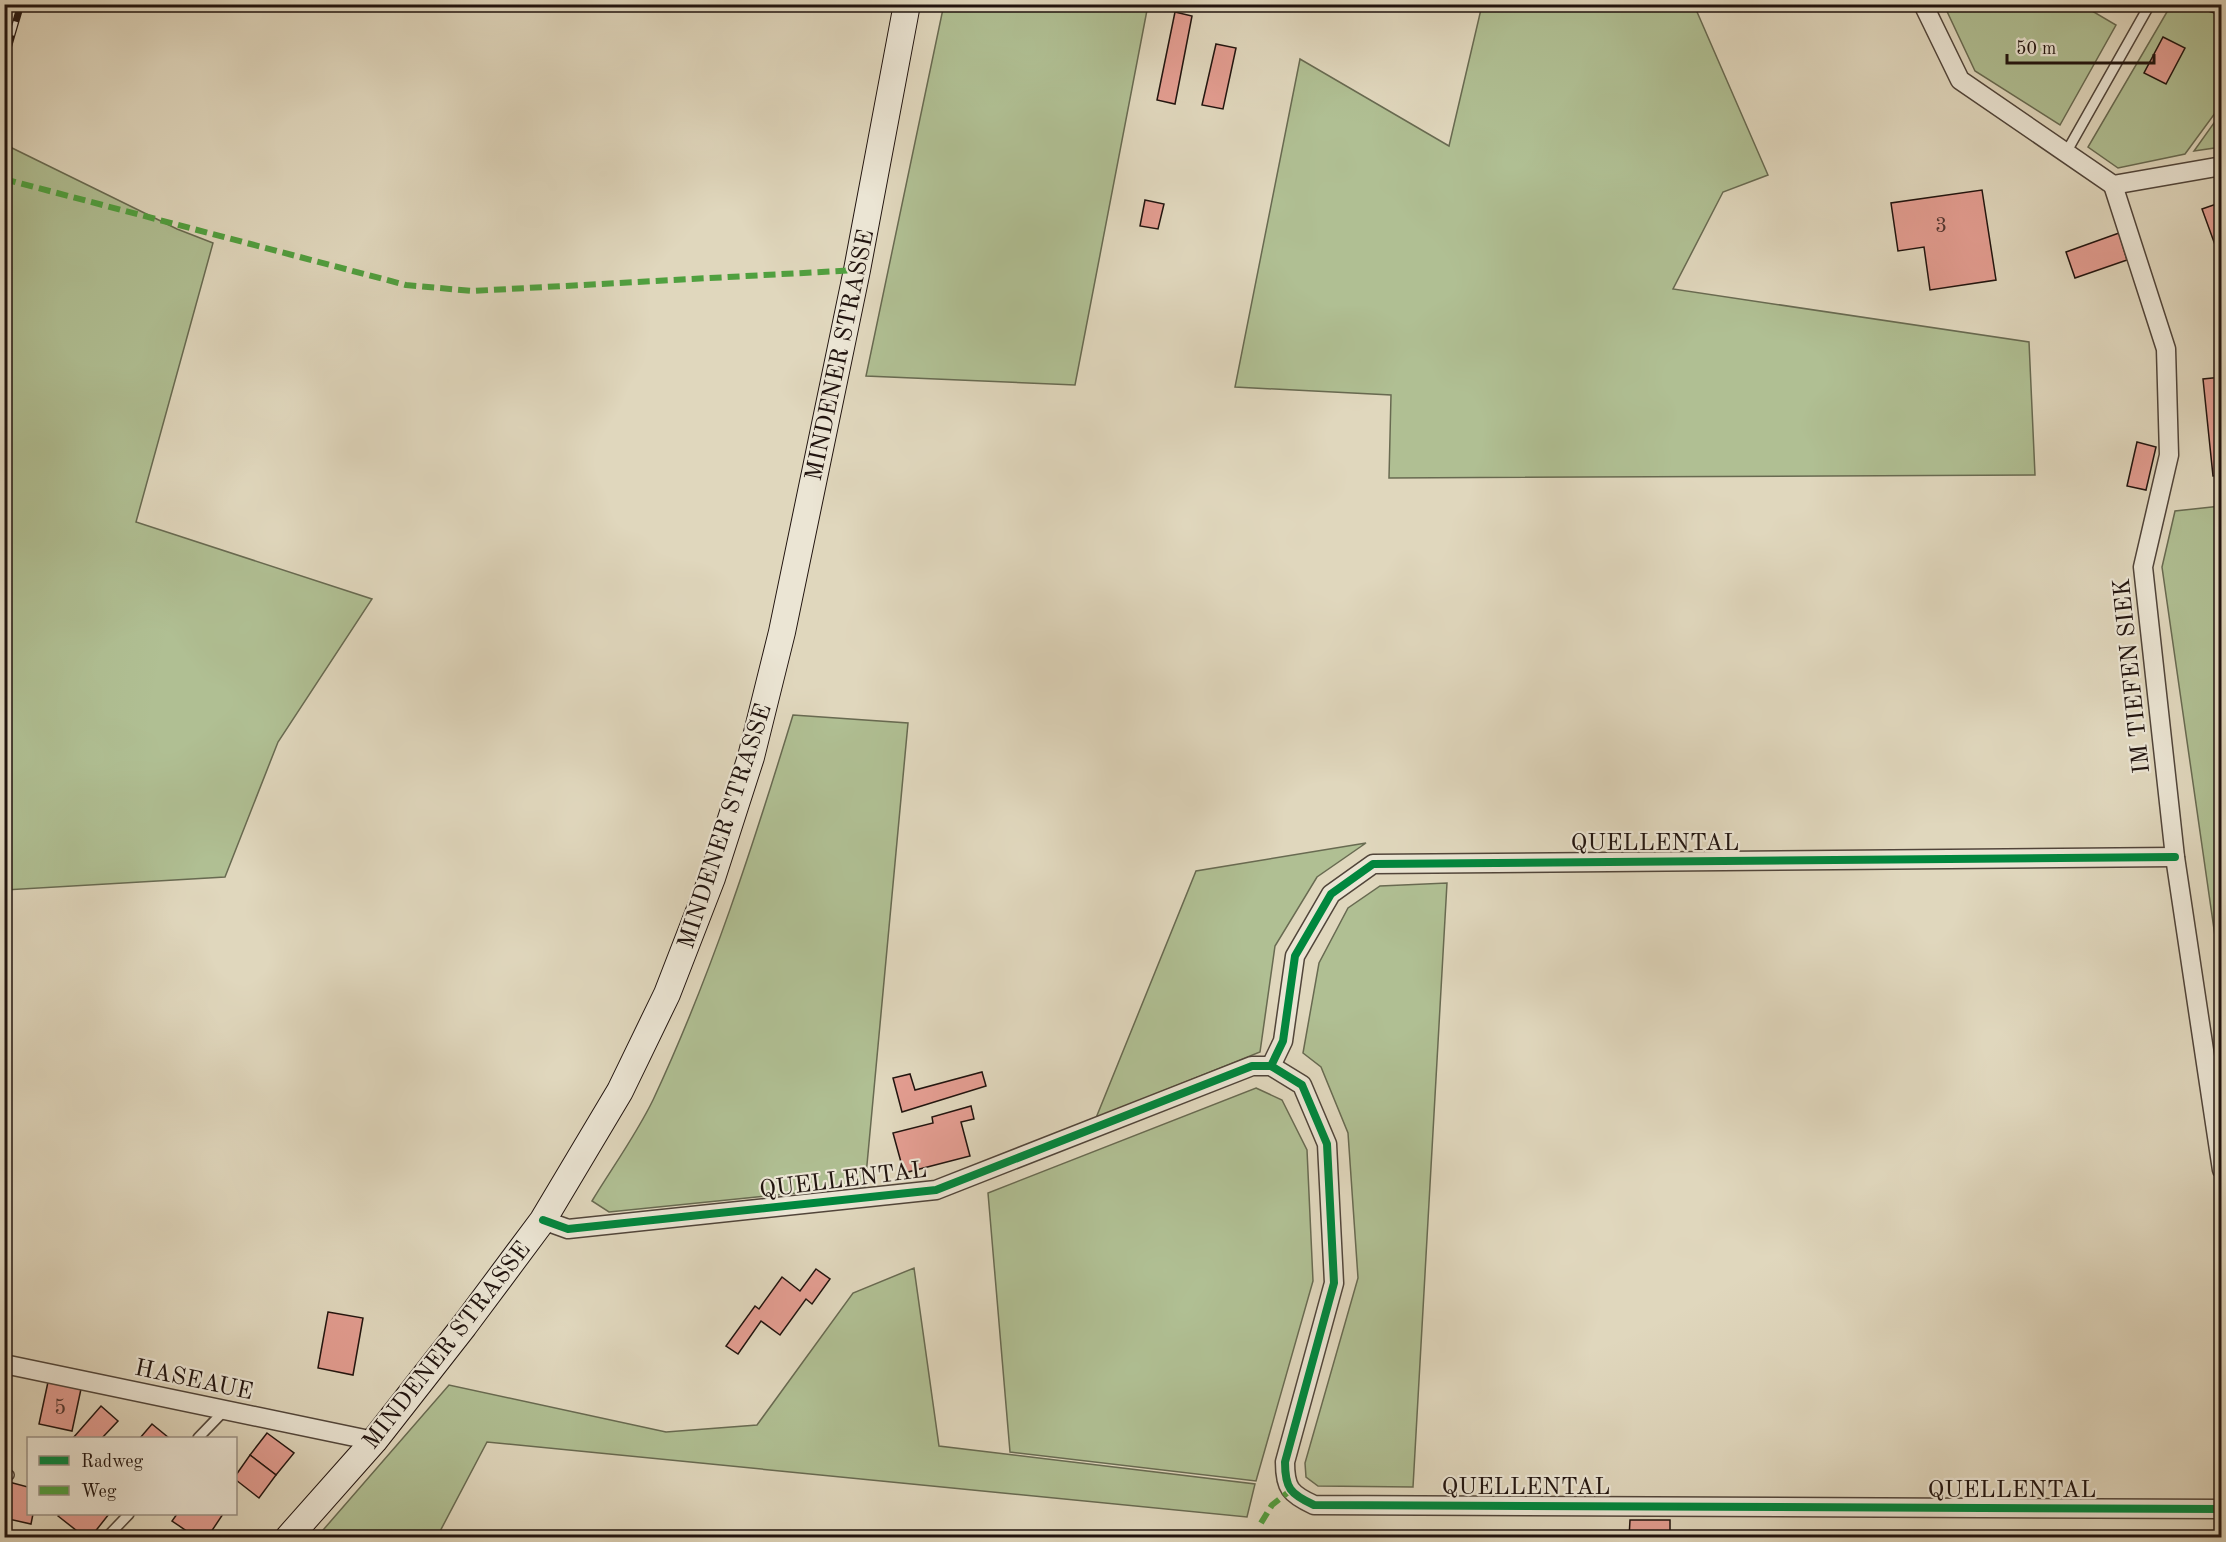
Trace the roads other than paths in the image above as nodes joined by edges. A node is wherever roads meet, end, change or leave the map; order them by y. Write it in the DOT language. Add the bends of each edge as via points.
graph roads {
  1 [pos="907,4"];
  2 [pos="1923,4"];
  3 [pos="2150,4"];
  4 [pos="2067,152"];
  5 [pos="2222,166"];
  6 [pos="2113,185"];
  7 [pos="2175,857"];
  8 [pos="1271,1066"];
  9 [pos="2222,1170"];
  10 [pos="543,1220"];
  11 [pos="5,1366"];
  12 [pos="225,1410"];
  13 [pos="199,1437"];
  14 [pos="374,1441"];
  15 [pos="2222,1509"];
  16 [pos="128,1515"];
  17 [pos="106,1538"];
  18 [pos="288,1538"];
  1 -- 10 [label="main road, MINDENER STRASSE" via="855,281 752,757 712,878 667,994 620,1091"];
  2 -- 4 [label="street" via="1960,80"];
  3 -- 4 [label="lane"];
  4 -- 6 [label="street"];
  5 -- 6 [label="street"];
  6 -- 7 [label="street, IM TIEFEN SIEK" via="2166,349 2169,455 2143,567"];
  7 -- 8 [label="street, QUELLENTAL" via="1373,864 1331,894 1295,956 1283,1041"];
  7 -- 9 [label="street, IM TIEFEN SIEK"];
  8 -- 10 [label="street, QUELLENTAL" via="1252,1066 936,1190 568,1229"];
  8 -- 15 [label="street, QUELLENTAL" via="1302,1085 1327,1144 1334,1283 1285,1462 1285,1482 1296,1497 1314,1504"];
  10 -- 14 [label="main road, MINDENER STRASSE"];
  11 -- 12 [label="street, HASEAUE"];
  12 -- 13 [label="lane"];
  12 -- 14 [label="street, HASEAUE"];
  14 -- 18 [label="main road, MINDENER STRASSE"];
  16 -- 17 [label="lane"];
}
